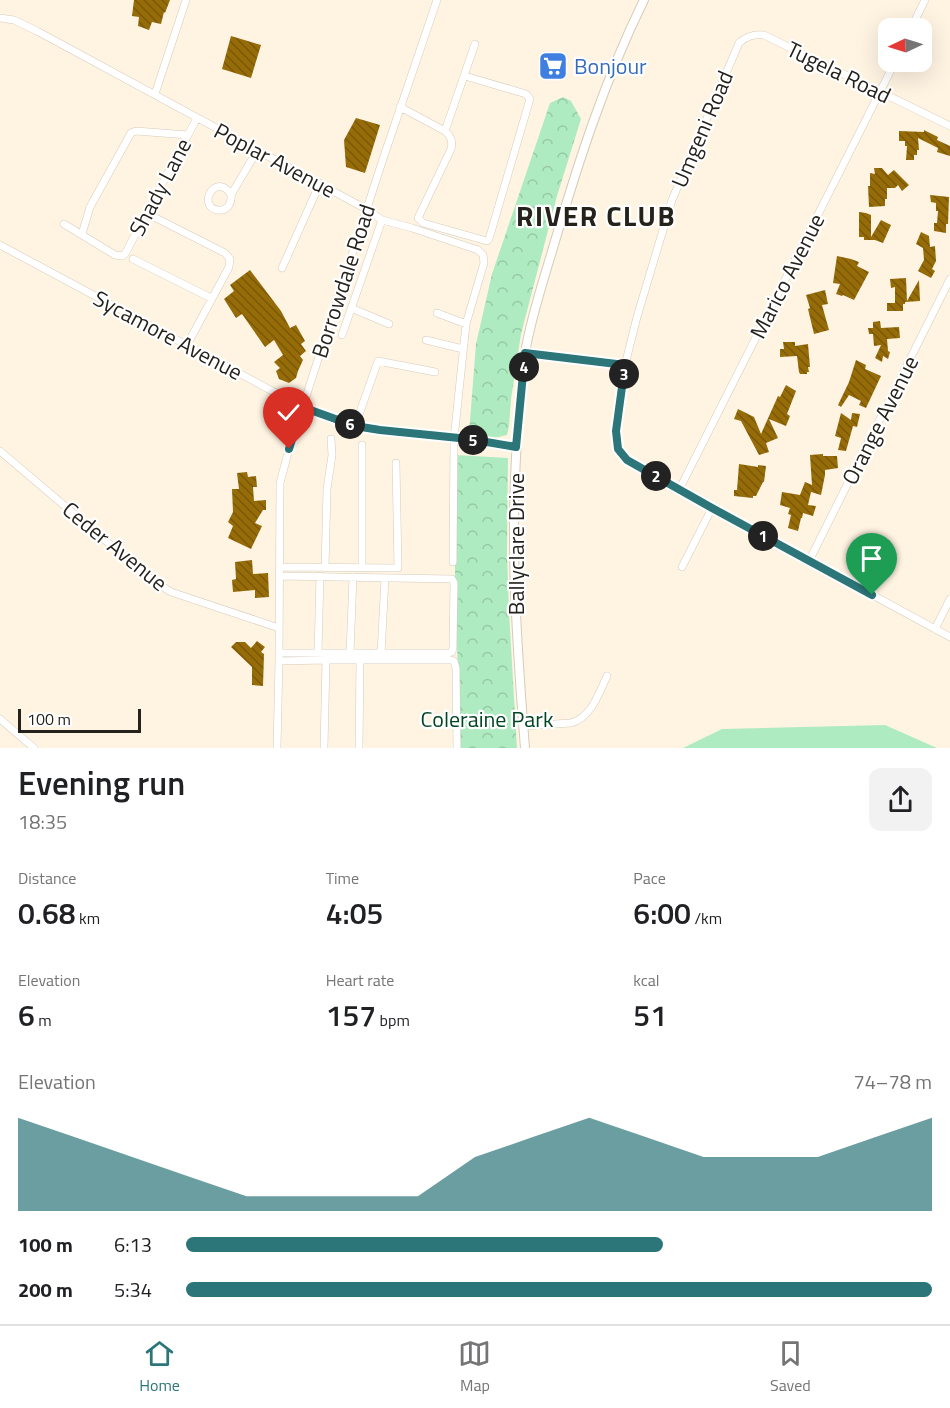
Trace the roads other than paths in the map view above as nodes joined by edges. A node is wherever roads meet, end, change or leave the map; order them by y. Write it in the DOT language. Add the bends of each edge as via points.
graph roads {
  1 [pos="186,0"];
  2 [pos="437,0"];
  3 [pos="644,0"];
  4 [pos="925,0"];
  5 [pos="0,18"];
  6 [pos="916,18"];
  7 [pos="475,44"];
  8 [pos="734,54"];
  9 [pos="890,72"];
  10 [pos="465,76"];
  11 [pos="880,92"];
  12 [pos="155,94"];
  13 [pos="400,107"];
  14 [pos="196,118"];
  15 [pos="950,126"];
  16 [pos="445,131"];
  17 [pos="188,135"];
  18 [pos="258,149"];
  19 [pos="320,183"];
  20 [pos="231,195"];
  21 [pos="366,209"];
  22 [pos="152,216"];
  23 [pos="382,220"];
  24 [pos="64,224"];
  25 [pos="82,234"];
  26 [pos="0,245"];
  27 [pos="134,259"];
  28 [pos="282,268"];
  29 [pos="950,279"];
  30 [pos="211,298"];
  31 [pos="351,308"];
  32 [pos="437,313"];
  33 [pos="389,324"];
  34 [pos="466,324"];
  35 [pos="342,335"];
  36 [pos="426,340"];
  37 [pos="187,345"];
  38 [pos="463,349"];
  39 [pos="525,353"];
  40 [pos="625,365"];
  41 [pos="435,372"];
  42 [pos="302,407"];
  43 [pos="355,426"];
  44 [pos="331,438"];
  45 [pos="454,439"];
  46 [pos="362,445"];
  47 [pos="516,447"];
  48 [pos="0,451"];
  49 [pos="396,463"];
  50 [pos="679,490"];
  51 [pos="712,508"];
  52 [pos="809,561"];
  53 [pos="453,562"];
  54 [pos="280,567"];
  55 [pos="682,567"];
  56 [pos="325,568"];
  57 [pos="362,568"];
  58 [pos="279,576"];
  59 [pos="320,576"];
  60 [pos="352,577"];
  61 [pos="384,578"];
  62 [pos="950,599"];
  63 [pos="279,628"];
  64 [pos="935,629"];
  65 [pos="950,636"];
  66 [pos="318,653"];
  67 [pos="350,653"];
  68 [pos="381,654"];
  69 [pos="279,657"];
  70 [pos="326,660"];
  71 [pos="360,660"];
  72 [pos="607,676"];
  73 [pos="0,719"];
  74 [pos="523,726"];
  75 [pos="34,748"];
  76 [pos="277,748"];
  77 [pos="324,748"];
  78 [pos="360,748"];
  79 [pos="457,748"];
  80 [pos="525,748"];
  1 -- 12 [label="street"];
  2 -- 13 [label="street, Borrowdale Road"];
  3 -- 39 [label="street, Ballyclare Drive" via="571,184"];
  4 -- 6 [label="street"];
  5 -- 12 [label="street, Poplar Avenue" via="37,31"];
  7 -- 10 [label="street"];
  8 -- 11 [label="street, Tugela Road" via="744,38 764,35"];
  8 -- 40 [label="street, Umgeni Road" via="672,200"];
  9 -- 11 [label="street, Marico Avenue"];
  10 -- 16 [label="street"];
  10 -- 16 [label="street" via="526,94 530,99 487,241 423,223 418,218 451,149 452,140"];
  11 -- 15 [label="street, Tugela Road"];
  11 -- 50 [label="street, Marico Avenue"];
  12 -- 14 [label="street, Poplar Avenue"];
  13 -- 16 [label="street"];
  13 -- 21 [label="street, Borrowdale Road"];
  14 -- 17 [label="street, Shady Lane"];
  14 -- 18 [label="street, Poplar Avenue"];
  17 -- 25 [label="street" via="131,133 90,207"];
  17 -- 25 [label="street, Shady Lane" via="125,254 115,255"];
  18 -- 19 [label="street, Poplar Avenue"];
  18 -- 20 [label="street"];
  19 -- 21 [label="street, Poplar Avenue"];
  19 -- 28 [label="street"];
  21 -- 23 [label="street, Poplar Avenue"];
  21 -- 42 [label="street, Borrowdale Road"];
  22 -- 30 [label="street" via="229,256 229,267"];
  23 -- 31 [label="street"];
  23 -- 34 [label="street, Poplar Avenue" via="478,249 483,255"];
  24 -- 25 [label="street"];
  26 -- 37 [label="street, Sycamore Avenue"];
  27 -- 30 [label="street"];
  29 -- 52 [label="street, Orange Avenue"];
  30 -- 37 [label="street"];
  31 -- 33 [label="street"];
  31 -- 35 [label="street"];
  32 -- 34 [label="street"];
  34 -- 38 [label="street, Poplar Avenue"];
  36 -- 38 [label="street"];
  37 -- 42 [label="street, Sycamore Avenue"];
  38 -- 45 [label="street, Poplar Avenue"];
  39 -- 40 [label="street"];
  39 -- 47 [label="street, Ballyclare Drive"];
  40 -- 50 [label="street, Umgeni Road" via="616,431 618,449 627,460"];
  41 -- 43 [label="street" via="378,361"];
  42 -- 43 [label="street, Sycamore Avenue"];
  42 -- 54 [label="street, Borrowdale Road" via="280,483"];
  43 -- 45 [label="street, Sycamore Avenue"];
  44 -- 56 [label="street"];
  45 -- 47 [label="street, Sycamore Avenue"];
  45 -- 53 [label="street, Poplar Avenue"];
  46 -- 57 [label="street"];
  47 -- 74 [label="street, Ballyclare Drive" via="516,640"];
  48 -- 63 [label="street, Ceder Avenue" via="152,580 171,592"];
  49 -- 57 [label="street" via="398,568"];
  50 -- 51 [label="street"];
  51 -- 52 [label="street"];
  51 -- 55 [label="street"];
  52 -- 64 [label="street"];
  54 -- 56 [label="street"];
  54 -- 58 [label="street, Borrowdale Road"];
  56 -- 57 [label="street"];
  58 -- 59 [label="street"];
  58 -- 63 [label="street, Borrowdale Road"];
  59 -- 60 [label="street"];
  59 -- 66 [label="street"];
  60 -- 61 [label="street"];
  60 -- 67 [label="street"];
  61 -- 68 [label="street"];
  61 -- 68 [label="street" via="453,580 453,647 449,653"];
  62 -- 64 [label="street"];
  63 -- 69 [label="street, Borrowdale Road"];
  64 -- 65 [label="street"];
  66 -- 67 [label="street"];
  66 -- 69 [label="street"];
  67 -- 68 [label="street"];
  69 -- 70 [label="street"];
  69 -- 76 [label="street, Borrowdale Road"];
  70 -- 71 [label="street"];
  70 -- 77 [label="street"];
  71 -- 78 [label="street"];
  71 -- 79 [label="street" via="454,661"];
  72 -- 74 [label="street" via="595,702 577,722"];
  73 -- 75 [label="street"];
  74 -- 80 [label="street, Ballyclare Drive"];
}
